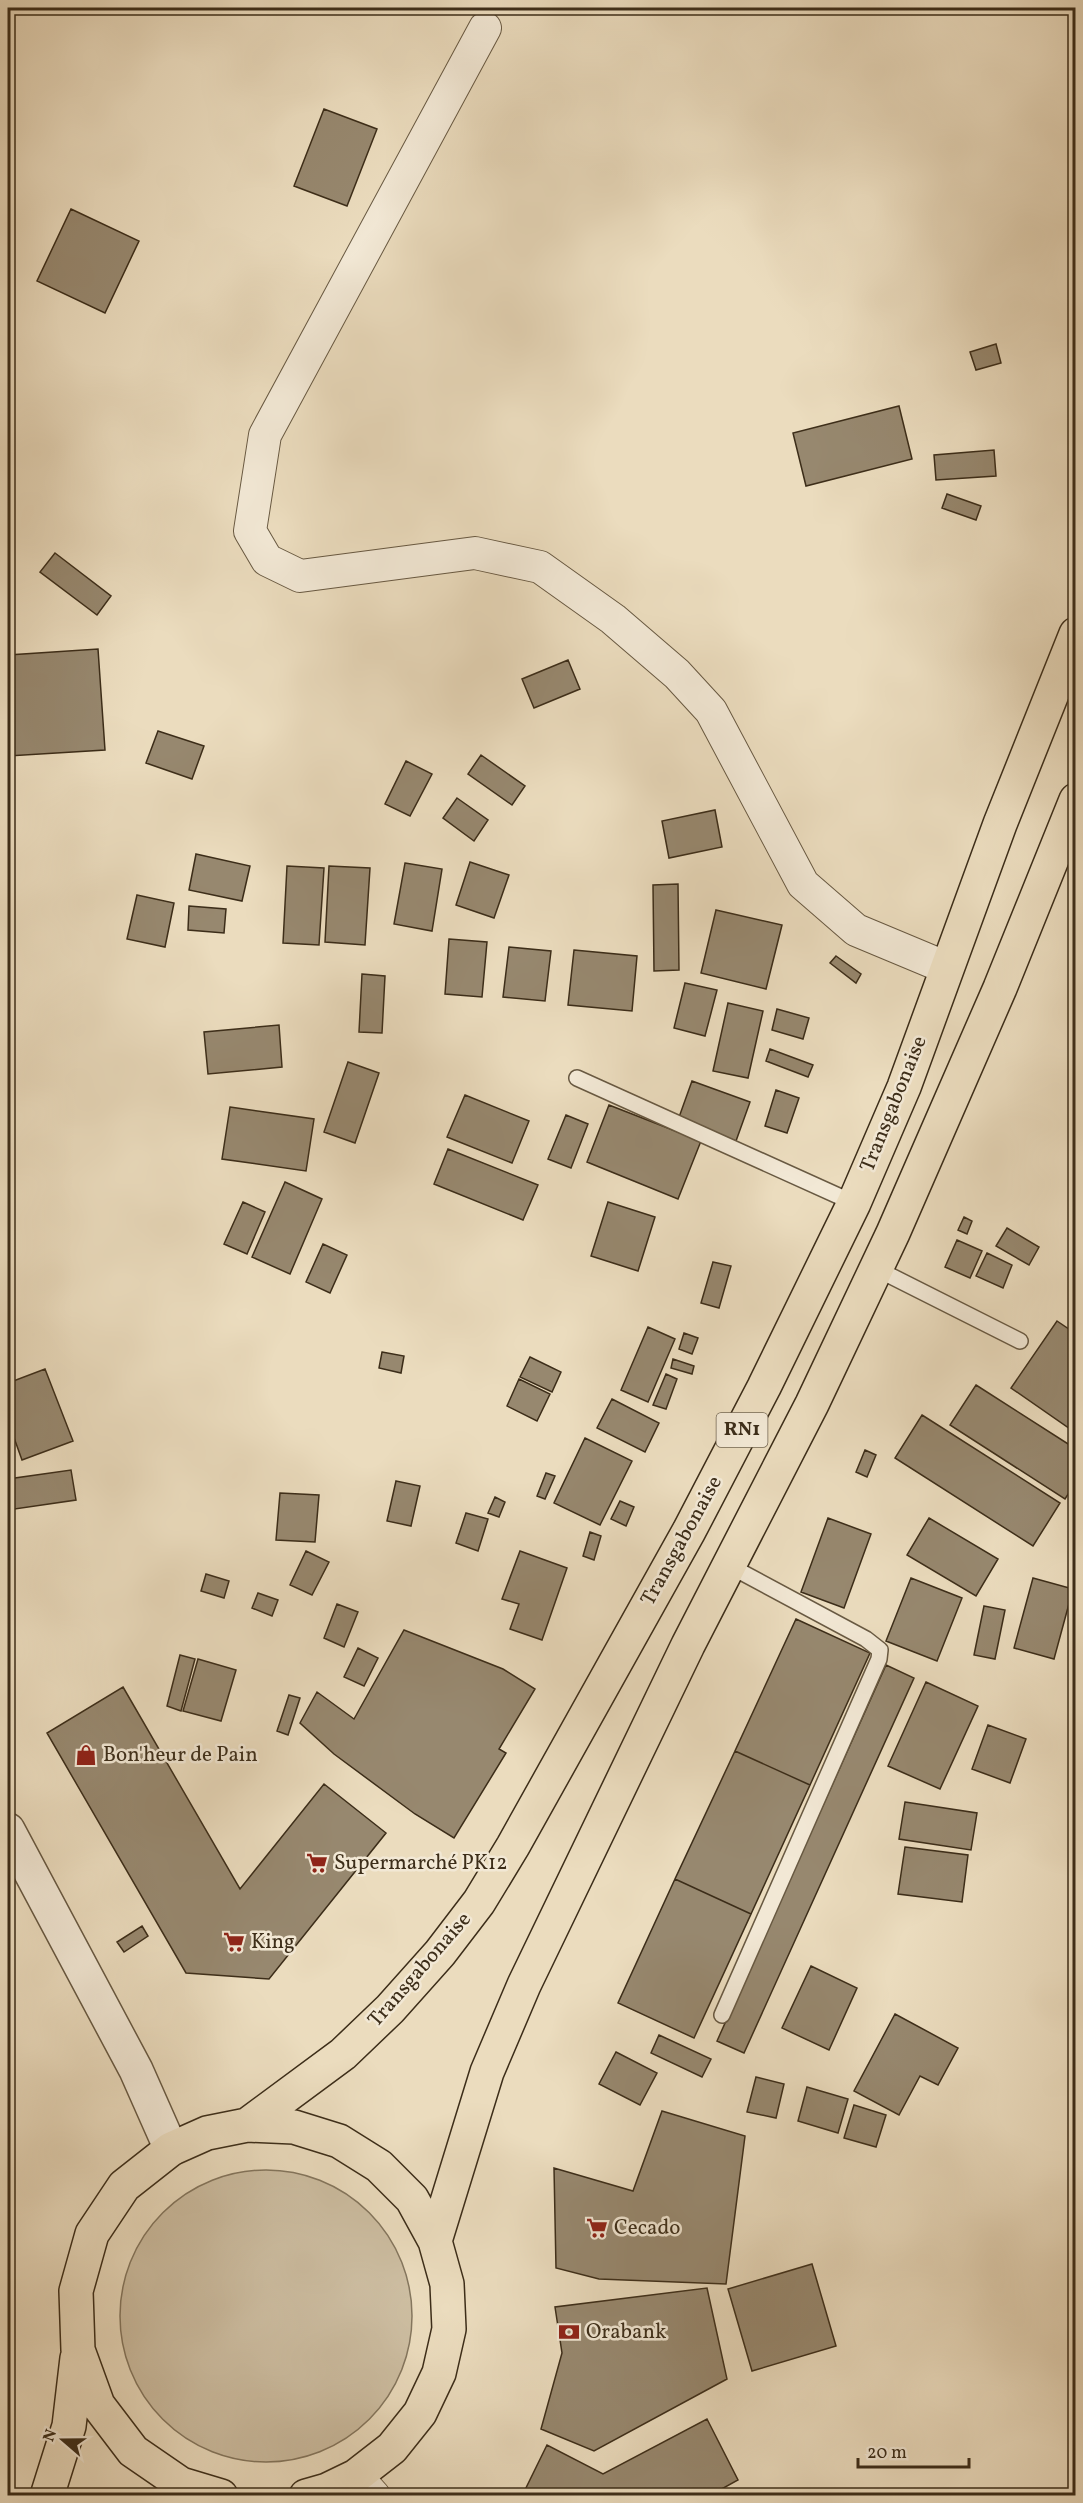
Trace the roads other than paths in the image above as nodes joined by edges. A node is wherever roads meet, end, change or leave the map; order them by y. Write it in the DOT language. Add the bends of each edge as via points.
graph roads {
  1 [pos="485,28"];
  2 [pos="1076,634"];
  3 [pos="1076,800"];
  4 [pos="947,968"];
  5 [pos="577,1078"];
  6 [pos="854,1203"];
  7 [pos="877,1269"];
  8 [pos="1020,1341"];
  9 [pos="728,1565"];
  10 [pos="8,1830"];
  11 [pos="722,2015"];
  12 [pos="247,2125"];
  13 [pos="171,2149"];
  14 [pos="435,2241"];
  15 [pos="78,2350"];
  16 [pos="365,2486"];
  17 [pos="47,2496"];
  18 [pos="221,2496"];
  19 [pos="306,2496"];
  1 -- 4 [label="street" via="265,435 250,531 267,560 300,576 475,553 540,567 613,619 677,674 711,711 803,884 856,930"];
  2 -- 4 [label="highway, Transgabonaise / RN1"];
  3 -- 7 [label="highway, RN1" via="1000,988"];
  4 -- 6 [label="highway, Transgabonaise / RN1" via="904,1087"];
  5 -- 6 [label="lane"];
  6 -- 12 [label="highway, Transgabonaise / RN1" via="689,1531 478,1902 440,1953 351,2047"];
  7 -- 8 [label="lane"];
  7 -- 9 [label="highway, RN1"];
  9 -- 11 [label="lane" via="880,1650"];
  9 -- 14 [label="highway, RN1" via="501,2037"];
  10 -- 13 [label="street" via="136,2070"];
  12 -- 13 [label="highway" via="207,2133"];
  12 -- 14 [label="highway" via="294,2127 339,2141 379,2166 412,2199"];
  13 -- 15 [label="highway" via="124,2186 92,2234 76,2291"];
  14 -- 16 [label="highway" via="447,2284 449,2329 440,2373 420,2413"];
  15 -- 17 [label="highway" via="69,2426"];
  15 -- 18 [label="highway" via="98,2405 133,2451 181,2484"];
  16 -- 19 [label="highway"];
}
